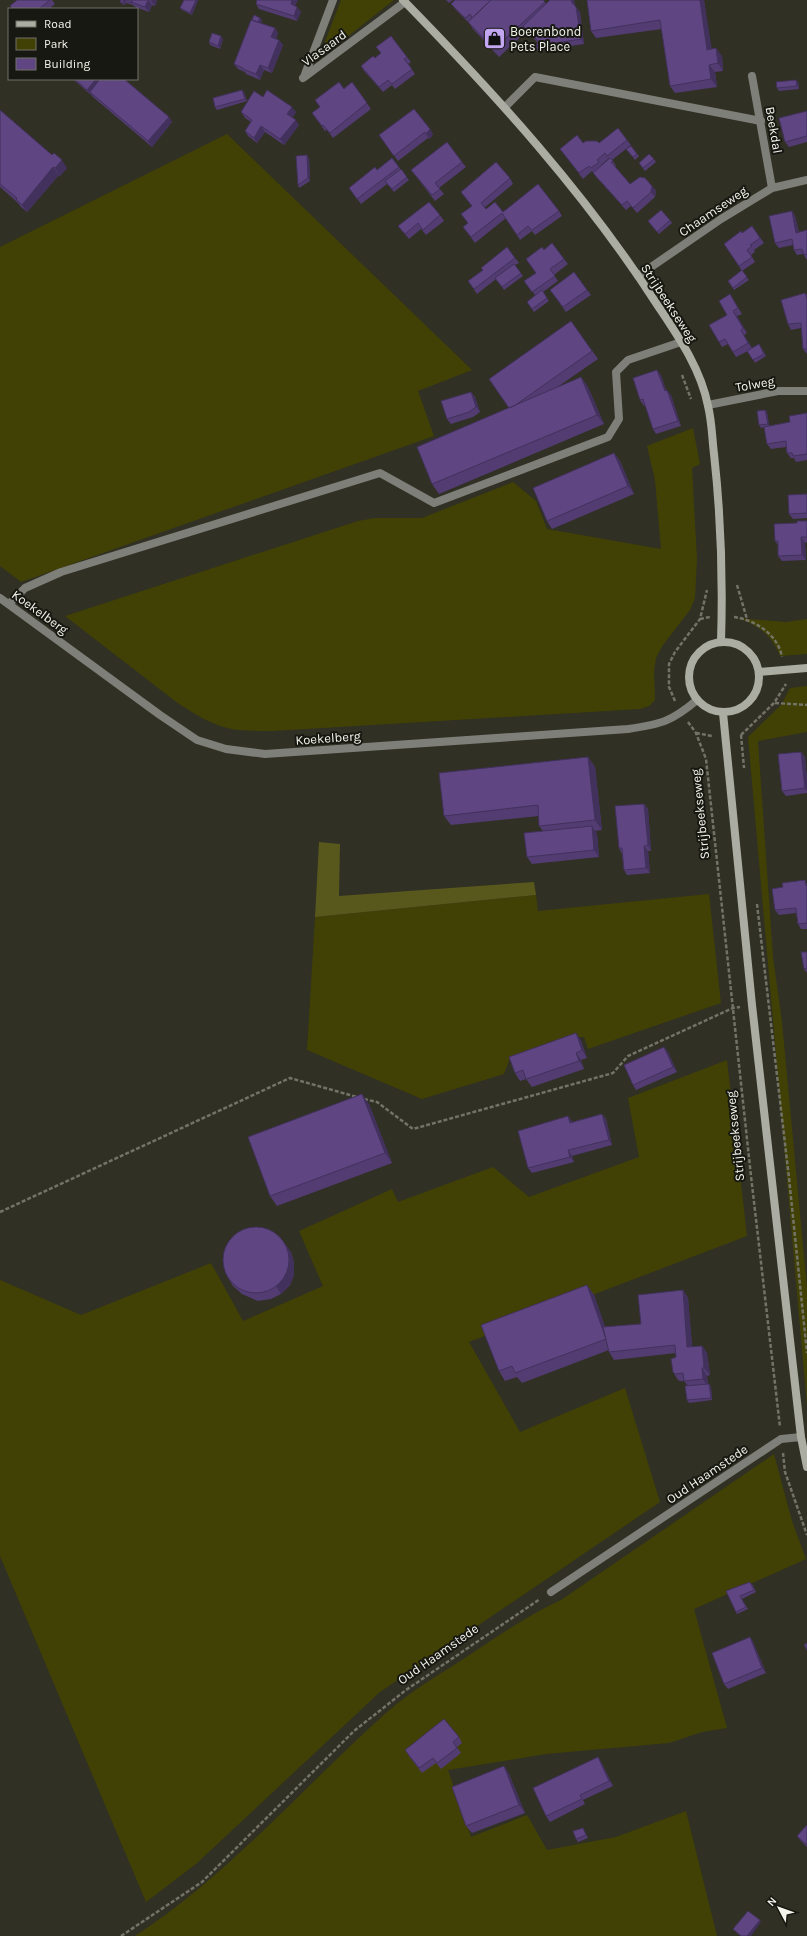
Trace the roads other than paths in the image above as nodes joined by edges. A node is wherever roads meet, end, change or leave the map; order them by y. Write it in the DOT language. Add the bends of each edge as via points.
graph roads {
  1 [pos="333,0"];
  2 [pos="404,1"];
  3 [pos="752,76"];
  4 [pos="505,107"];
  5 [pos="761,121"];
  6 [pos="807,180"];
  7 [pos="772,188"];
  8 [pos="638,276"];
  9 [pos="681,342"];
  10 [pos="807,391"];
  11 [pos="708,405"];
  12 [pos="0,598"];
  13 [pos="9,604"];
  14 [pos="721,642"];
  15 [pos="807,668"];
  16 [pos="759,672"];
  17 [pos="697,700"];
  18 [pos="723,713"];
  19 [pos="801,1437"];
  20 [pos="807,1467"];
  21 [pos="551,1592"];
  1 -- 2 [label="street, Vlasaard" via="303,78"];
  2 -- 4 [label="main road, Strijbeekseweg"];
  3 -- 5 [label="street, Beekdal"];
  4 -- 5 [label="street" via="535,77"];
  4 -- 8 [label="main road, Strijbeekseweg" via="556,167"];
  5 -- 7 [label="street, Beekdal"];
  6 -- 7 [label="street, Chaamseweg"];
  7 -- 8 [label="street, Chaamseweg" via="721,219"];
  8 -- 9 [label="main road, Strijbeekseweg"];
  9 -- 11 [label="main road, Strijbeekseweg" via="699,377"];
  9 -- 13 [label="street" via="628,360 616,372 619,418 608,437 434,503 380,473 61,572 25,588"];
  10 -- 11 [label="street, Tolweg" via="778,392"];
  11 -- 14 [label="main road, Strijbeekseweg" via="722,539"];
  12 -- 13 [label="street, Koekelberg"];
  13 -- 17 [label="street, Koekelberg" via="197,740 226,749 265,754 628,729 659,725 681,713"];
  14 -- 16 [label="main road" via="734,643 746,650"];
  14 -- 17 [label="main road" via="709,645 698,653 691,663 688,676 690,689"];
  15 -- 16 [label="main road"];
  16 -- 18 [label="main road" via="758,685 746,705"];
  17 -- 18 [label="main road" via="709,709"];
  18 -- 19 [label="main road" via="752,1005"];
  19 -- 20 [label="main road"];
  19 -- 21 [label="street, Oud Haamstede" via="782,1439"];
}
